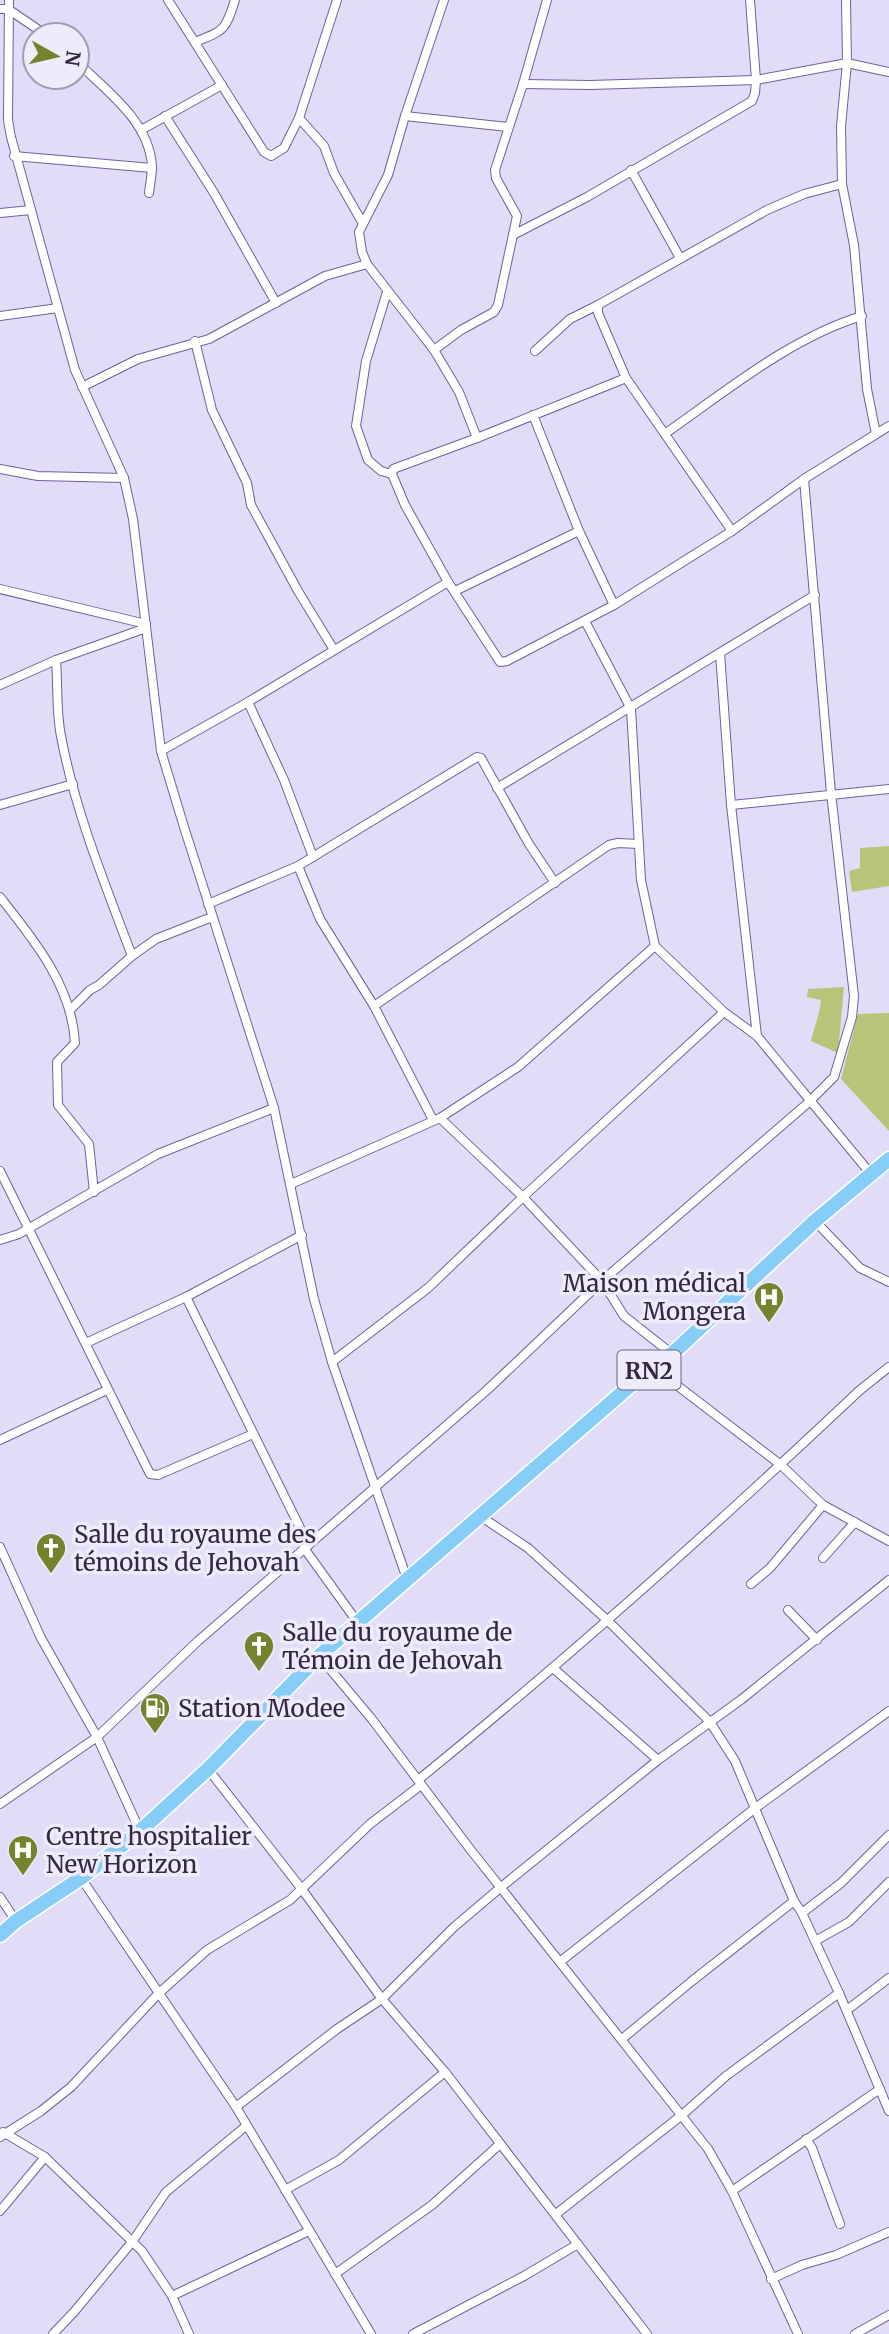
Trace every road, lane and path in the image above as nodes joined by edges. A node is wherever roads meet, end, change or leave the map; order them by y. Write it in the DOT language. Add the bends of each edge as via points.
graph roads {
  1 [pos="168,0"];
  2 [pos="235,0"];
  3 [pos="337,0"];
  4 [pos="444,0"];
  5 [pos="547,0"];
  6 [pos="750,0"];
  7 [pos="846,0"];
  8 [pos="6,6"];
  9 [pos="27,21"];
  10 [pos="195,43"];
  11 [pos="847,64"];
  12 [pos="889,72"];
  13 [pos="91,75"];
  14 [pos="756,80"];
  15 [pos="523,84"];
  16 [pos="222,85"];
  17 [pos="165,116"];
  18 [pos="405,116"];
  19 [pos="299,118"];
  20 [pos="508,127"];
  21 [pos="141,130"];
  22 [pos="14,156"];
  23 [pos="152,168"];
  24 [pos="631,170"];
  25 [pos="842,184"];
  26 [pos="149,193"];
  27 [pos="31,210"];
  28 [pos="0,213"];
  29 [pos="362,222"];
  30 [pos="513,235"];
  31 [pos="680,258"];
  32 [pos="367,264"];
  33 [pos="387,292"];
  34 [pos="276,303"];
  35 [pos="598,305"];
  36 [pos="58,308"];
  37 [pos="0,316"];
  38 [pos="862,316"];
  39 [pos="195,341"];
  40 [pos="434,350"];
  41 [pos="535,351"];
  42 [pos="626,378"];
  43 [pos="82,387"];
  44 [pos="533,415"];
  45 [pos="889,426"];
  46 [pos="666,433"];
  47 [pos="876,434"];
  48 [pos="477,438"];
  49 [pos="0,469"];
  50 [pos="392,474"];
  51 [pos="124,478"];
  52 [pos="804,479"];
  53 [pos="579,531"];
  54 [pos="732,531"];
  55 [pos="448,582"];
  56 [pos="0,589"];
  57 [pos="455,591"];
  58 [pos="815,596"];
  59 [pos="614,605"];
  60 [pos="585,621"];
  61 [pos="146,626"];
  62 [pos="334,650"];
  63 [pos="720,653"];
  64 [pos="56,660"];
  65 [pos="0,685"];
  66 [pos="248,702"];
  67 [pos="631,709"];
  68 [pos="162,751"];
  69 [pos="73,784"];
  70 [pos="497,788"];
  71 [pos="889,789"];
  72 [pos="831,793"];
  73 [pos="0,804"];
  74 [pos="732,805"];
  75 [pos="639,844"];
  76 [pos="313,857"];
  77 [pos="298,866"];
  78 [pos="555,883"];
  79 [pos="0,897"];
  80 [pos="208,904"];
  81 [pos="212,917"];
  82 [pos="655,946"];
  83 [pos="132,956"];
  84 [pos="374,1006"];
  85 [pos="70,1010"];
  86 [pos="724,1012"];
  87 [pos="757,1036"];
  88 [pos="809,1102"];
  89 [pos="275,1108"];
  90 [pos="436,1119"];
  91 [pos="889,1159"];
  92 [pos="0,1171"];
  93 [pos="870,1173"];
  94 [pos="291,1184"];
  95 [pos="94,1192"];
  96 [pos="523,1197"];
  97 [pos="815,1221"];
  98 [pos="29,1228"];
  99 [pos="302,1235"];
  100 [pos="0,1240"];
  101 [pos="602,1281"];
  102 [pos="889,1283"];
  103 [pos="186,1297"];
  104 [pos="86,1343"];
  105 [pos="672,1353"];
  106 [pos="332,1362"];
  107 [pos="653,1367"];
  108 [pos="889,1367"];
  109 [pos="107,1390"];
  110 [pos="253,1434"];
  111 [pos="0,1440"];
  112 [pos="781,1465"];
  113 [pos="375,1486"];
  114 [pos="823,1504"];
  115 [pos="480,1515"];
  116 [pos="855,1522"];
  117 [pos="889,1541"];
  118 [pos="306,1546"];
  119 [pos="0,1547"];
  120 [pos="823,1558"];
  121 [pos="407,1579"];
  122 [pos="889,1580"];
  123 [pos="751,1584"];
  124 [pos="788,1610"];
  125 [pos="607,1620"];
  126 [pos="358,1623"];
  127 [pos="817,1640"];
  128 [pos="319,1656"];
  129 [pos="553,1668"];
  130 [pos="889,1711"];
  131 [pos="710,1721"];
  132 [pos="97,1737"];
  133 [pos="659,1760"];
  134 [pos="208,1769"];
  135 [pos="420,1782"];
  136 [pos="0,1804"];
  137 [pos="754,1809"];
  138 [pos="139,1831"];
  139 [pos="889,1835"];
  140 [pos="81,1878"];
  141 [pos="889,1882"];
  142 [pos="301,1888"];
  143 [pos="500,1888"];
  144 [pos="0,1897"];
  145 [pos="794,1901"];
  146 [pos="802,1913"];
  147 [pos="16,1921"];
  148 [pos="0,1935"];
  149 [pos="815,1941"];
  150 [pos="561,1961"];
  151 [pos="888,1981"];
  152 [pos="839,1993"];
  153 [pos="158,1994"];
  154 [pos="382,1999"];
  155 [pos="847,2010"];
  156 [pos="622,2039"];
  157 [pos="445,2072"];
  158 [pos="880,2090"];
  159 [pos="236,2107"];
  160 [pos="889,2111"];
  161 [pos="682,2115"];
  162 [pos="246,2126"];
  163 [pos="2,2134"];
  164 [pos="806,2139"];
  165 [pos="500,2144"];
  166 [pos="45,2157"];
  167 [pos="285,2190"];
  168 [pos="732,2191"];
  169 [pos="0,2211"];
  170 [pos="556,2214"];
  171 [pos="840,2224"];
  172 [pos="309,2231"];
  173 [pos="889,2232"];
  174 [pos="132,2242"];
  175 [pos="578,2244"];
  176 [pos="335,2274"];
  177 [pos="771,2279"];
  178 [pos="172,2296"];
  179 [pos="889,2315"];
  180 [pos="53,2334"];
  181 [pos="189,2334"];
  182 [pos="371,2334"];
  183 [pos="413,2334"];
  184 [pos="647,2334"];
  185 [pos="798,2334"];
  186 [pos="855,2334"];
  1 -- 10 [label="street"];
  2 -- 10 [label="street" via="222,31"];
  3 -- 19 [label="street"];
  4 -- 18 [label="street"];
  5 -- 15 [label="street"];
  6 -- 14 [label="street"];
  7 -- 11 [label="street"];
  8 -- 9 [label="street"];
  8 -- 22 [label="street" via="8,120"];
  10 -- 16 [label="street"];
  11 -- 12 [label="street"];
  11 -- 14 [label="street"];
  11 -- 25 [label="street"];
  13 -- 21 [label="street"];
  14 -- 15 [label="street"];
  14 -- 24 [label="street" via="752,100"];
  15 -- 20 [label="street"];
  16 -- 17 [label="street"];
  16 -- 19 [label="street" via="267,155 274,156 284,148"];
  17 -- 21 [label="street"];
  17 -- 34 [label="street"];
  18 -- 20 [label="street"];
  18 -- 29 [label="street" via="388,175"];
  19 -- 29 [label="street" via="324,146"];
  20 -- 30 [label="street" via="495,174 517,213"];
  21 -- 23 [label="street"];
  22 -- 23 [label="street"];
  22 -- 27 [label="street"];
  23 -- 26 [label="street"];
  24 -- 30 [label="street"];
  24 -- 31 [label="street"];
  25 -- 31 [label="street" via="785,201"];
  25 -- 38 [label="street"];
  27 -- 28 [label="street"];
  27 -- 36 [label="street"];
  29 -- 32 [label="street" via="360,241"];
  30 -- 40 [label="street" via="494,312"];
  31 -- 35 [label="street"];
  32 -- 33 [label="street"];
  32 -- 34 [label="street" via="325,276"];
  33 -- 40 [label="street"];
  33 -- 50 [label="street" via="366,361 356,426 368,460"];
  34 -- 39 [label="street" via="209,339"];
  35 -- 41 [label="street" via="570,318"];
  35 -- 42 [label="street"];
  36 -- 37 [label="street"];
  36 -- 43 [label="street"];
  38 -- 46 [label="street" via="801,343"];
  38 -- 47 [label="street" via="867,389"];
  39 -- 43 [label="street" via="138,359"];
  39 -- 62 [label="street" via="212,410 247,483 251,505"];
  40 -- 48 [label="street" via="459,392"];
  42 -- 44 [label="street"];
  42 -- 46 [label="street"];
  43 -- 51 [label="street"];
  44 -- 48 [label="street"];
  44 -- 53 [label="street"];
  45 -- 47 [label="street"];
  46 -- 54 [label="street"];
  47 -- 52 [label="street"];
  48 -- 50 [label="street" via="395,467"];
  49 -- 51 [label="street" via="38,476"];
  50 -- 55 [label="street"];
  51 -- 61 [label="street" via="134,519"];
  52 -- 54 [label="street"];
  52 -- 58 [label="street"];
  53 -- 57 [label="street"];
  53 -- 59 [label="street"];
  54 -- 59 [label="street"];
  55 -- 57 [label="street"];
  55 -- 62 [label="street"];
  56 -- 61 [label="street"];
  57 -- 60 [label="street" via="500,662"];
  58 -- 63 [label="street"];
  58 -- 72 [label="street"];
  59 -- 60 [label="street"];
  60 -- 67 [label="street"];
  61 -- 64 [label="street"];
  61 -- 68 [label="street"];
  62 -- 66 [label="street"];
  63 -- 67 [label="street"];
  63 -- 74 [label="street"];
  64 -- 65 [label="street"];
  64 -- 69 [label="street" via="60,732"];
  66 -- 68 [label="street"];
  66 -- 76 [label="street"];
  67 -- 70 [label="street"];
  67 -- 75 [label="street"];
  68 -- 80 [label="street"];
  69 -- 73 [label="street"];
  69 -- 83 [label="street"];
  70 -- 76 [label="street" via="477,757"];
  70 -- 78 [label="street"];
  71 -- 72 [label="street"];
  72 -- 74 [label="street"];
  72 -- 88 [label="street" via="852,1017 834,1077"];
  74 -- 87 [label="street"];
  75 -- 78 [label="street" via="609,845"];
  75 -- 82 [label="street" via="643,898"];
  76 -- 77 [label="street"];
  77 -- 80 [label="street"];
  77 -- 84 [label="street" via="320,919"];
  78 -- 84 [label="street"];
  79 -- 85 [label="street" via="53,969"];
  80 -- 81 [label="street"];
  81 -- 83 [label="street" via="162,936"];
  81 -- 89 [label="street"];
  82 -- 86 [label="street"];
  82 -- 90 [label="street" via="536,1054"];
  83 -- 85 [label="street"];
  84 -- 90 [label="street"];
  85 -- 95 [label="street" via="75,1043 57,1062 58,1105 89,1144"];
  86 -- 87 [label="street"];
  86 -- 96 [label="street"];
  87 -- 88 [label="street"];
  88 -- 93 [label="street"];
  88 -- 101 [label="street"];
  89 -- 94 [label="street"];
  89 -- 95 [label="street" via="175,1146"];
  90 -- 94 [label="street"];
  90 -- 96 [label="street"];
  91 -- 93 [label="highway, RN2"];
  92 -- 98 [label="street"];
  93 -- 97 [label="highway, RN2"];
  94 -- 99 [label="street"];
  95 -- 98 [label="street"];
  96 -- 101 [label="street"];
  96 -- 106 [label="street" via="428,1288"];
  97 -- 102 [label="street" via="860,1268"];
  97 -- 105 [label="highway, RN2"];
  98 -- 100 [label="street"];
  98 -- 104 [label="street"];
  99 -- 103 [label="street"];
  99 -- 106 [label="street"];
  101 -- 105 [label="street" via="619,1311"];
  101 -- 113 [label="street" via="486,1391"];
  103 -- 104 [label="street"];
  103 -- 110 [label="street"];
  104 -- 109 [label="street"];
  105 -- 107 [label="highway, RN2"];
  106 -- 113 [label="street"];
  107 -- 112 [label="street"];
  107 -- 115 [label="highway, RN2"];
  108 -- 112 [label="street"];
  109 -- 110 [label="street" via="154,1476"];
  109 -- 111 [label="street"];
  110 -- 118 [label="street"];
  112 -- 114 [label="street"];
  112 -- 125 [label="street"];
  113 -- 118 [label="street"];
  113 -- 121 [label="street"];
  114 -- 116 [label="street"];
  114 -- 123 [label="street"];
  115 -- 121 [label="highway, RN2"];
  115 -- 125 [label="street" via="528,1548"];
  116 -- 117 [label="street"];
  116 -- 120 [label="street"];
  118 -- 126 [label="street"];
  118 -- 132 [label="street"];
  119 -- 132 [label="street" via="41,1638"];
  121 -- 126 [label="highway, RN2"];
  122 -- 127 [label="street"];
  124 -- 127 [label="street"];
  125 -- 129 [label="street"];
  125 -- 131 [label="street"];
  126 -- 128 [label="highway, RN2"];
  127 -- 131 [label="street"];
  128 -- 134 [label="highway, RN2"];
  128 -- 135 [label="street"];
  129 -- 133 [label="street"];
  129 -- 135 [label="street"];
  130 -- 137 [label="street"];
  131 -- 133 [label="street"];
  131 -- 137 [label="street" via="735,1762"];
  132 -- 136 [label="street"];
  132 -- 138 [label="street"];
  133 -- 143 [label="street"];
  134 -- 138 [label="highway, RN2"];
  134 -- 142 [label="street"];
  135 -- 142 [label="street"];
  135 -- 143 [label="street"];
  137 -- 145 [label="street"];
  137 -- 150 [label="street"];
  138 -- 140 [label="highway, RN2"];
  139 -- 146 [label="street" via="841,1883"];
  140 -- 147 [label="highway, RN2"];
  140 -- 153 [label="street"];
  141 -- 149 [label="street" via="849,1922"];
  142 -- 153 [label="street" via="287,1902 207,1950"];
  142 -- 154 [label="street"];
  143 -- 150 [label="street"];
  143 -- 154 [label="street"];
  144 -- 147 [label="street"];
  145 -- 146 [label="street"];
  145 -- 156 [label="street"];
  146 -- 149 [label="street"];
  147 -- 148 [label="highway, RN2"];
  149 -- 152 [label="street"];
  150 -- 156 [label="street"];
  151 -- 155 [label="street"];
  152 -- 155 [label="street"];
  152 -- 161 [label="street" via="726,2076"];
  153 -- 159 [label="street"];
  153 -- 163 [label="street" via="71,2087"];
  154 -- 157 [label="street"];
  154 -- 159 [label="street"];
  155 -- 158 [label="street"];
  156 -- 161 [label="street"];
  157 -- 165 [label="street"];
  157 -- 167 [label="street" via="339,2160"];
  158 -- 160 [label="street"];
  158 -- 164 [label="street"];
  159 -- 162 [label="street"];
  161 -- 168 [label="street"];
  161 -- 170 [label="street"];
  162 -- 167 [label="street"];
  162 -- 174 [label="street" via="166,2192"];
  163 -- 166 [label="street"];
  164 -- 168 [label="street"];
  164 -- 171 [label="street"];
  165 -- 170 [label="street"];
  165 -- 176 [label="street" via="432,2205"];
  166 -- 169 [label="street"];
  166 -- 174 [label="street"];
  167 -- 172 [label="street"];
  168 -- 177 [label="street"];
  170 -- 175 [label="street"];
  172 -- 176 [label="street"];
  172 -- 178 [label="street"];
  173 -- 177 [label="street"];
  174 -- 178 [label="street"];
  174 -- 180 [label="street"];
  175 -- 183 [label="street"];
  175 -- 184 [label="street"];
  176 -- 182 [label="street"];
  177 -- 185 [label="street"];
  178 -- 181 [label="street"];
  179 -- 186 [label="street"];
}
